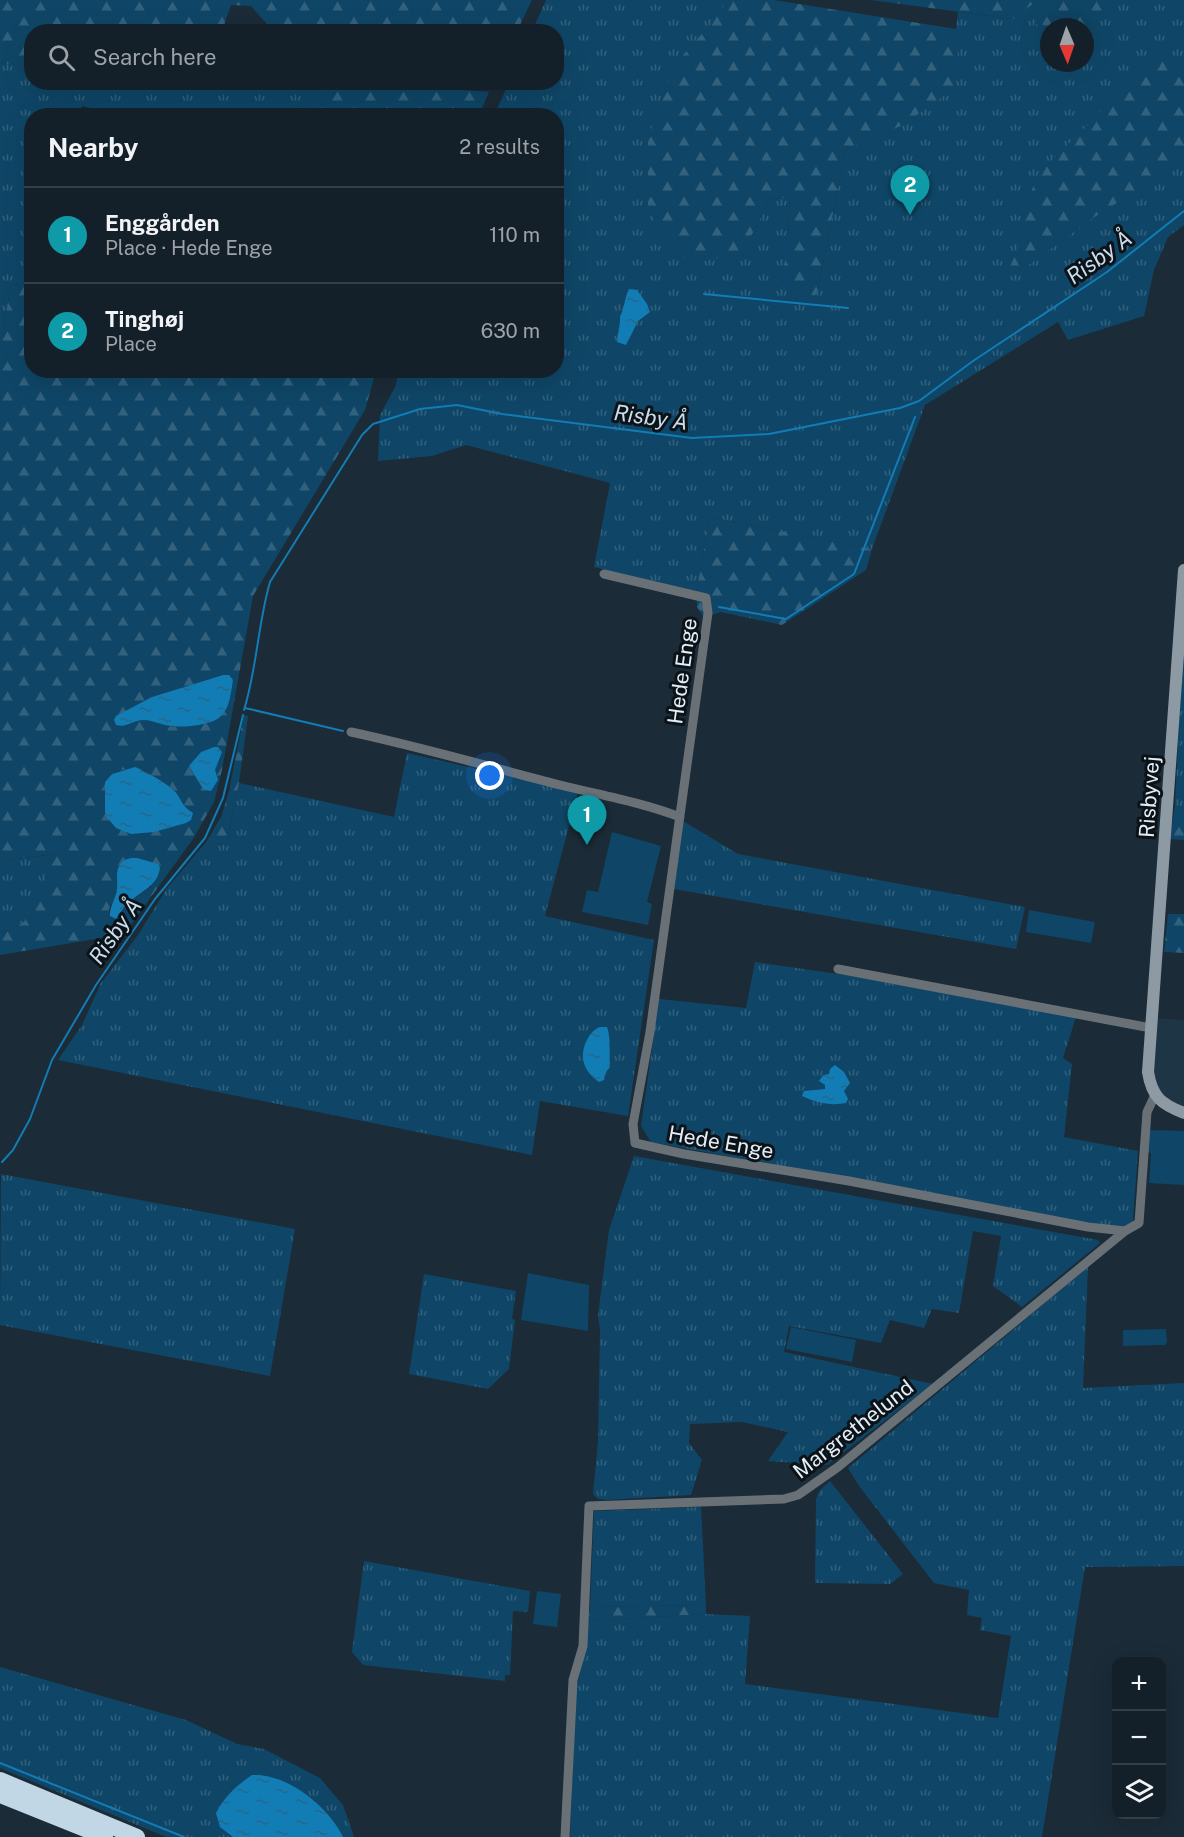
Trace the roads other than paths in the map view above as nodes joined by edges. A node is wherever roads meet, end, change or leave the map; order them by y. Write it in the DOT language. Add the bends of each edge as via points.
graph roads {
  1 [pos="1184,570"];
  2 [pos="604,574"];
  3 [pos="351,732"];
  4 [pos="680,818"];
  5 [pos="838,969"];
  6 [pos="1151,1028"];
  7 [pos="1155,1095"];
  8 [pos="1184,1113"];
  9 [pos="1125,1231"];
  10 [pos="0,1780"];
  11 [pos="0,1795"];
  12 [pos="105,1837"];
  13 [pos="137,1837"];
  14 [pos="565,1837"];
  1 -- 6 [label="street, Risbyvej"];
  2 -- 4 [label="street, Hede Enge" via="706,598 708,613"];
  3 -- 4 [label="street" via="654,807"];
  4 -- 9 [label="street, Hede Enge" via="633,1124 635,1143"];
  5 -- 6 [label="street"];
  6 -- 7 [label="street, Risbyvej" via="1148,1072"];
  7 -- 8 [label="street"];
  7 -- 9 [label="street, Margrethelund" via="1147,1112 1138,1223"];
  9 -- 14 [label="street, Margrethelund" via="838,1467 798,1495 784,1499 589,1506 583,1646 573,1680"];
  10 -- 13 [label="highway"];
  11 -- 12 [label="highway"];
}
